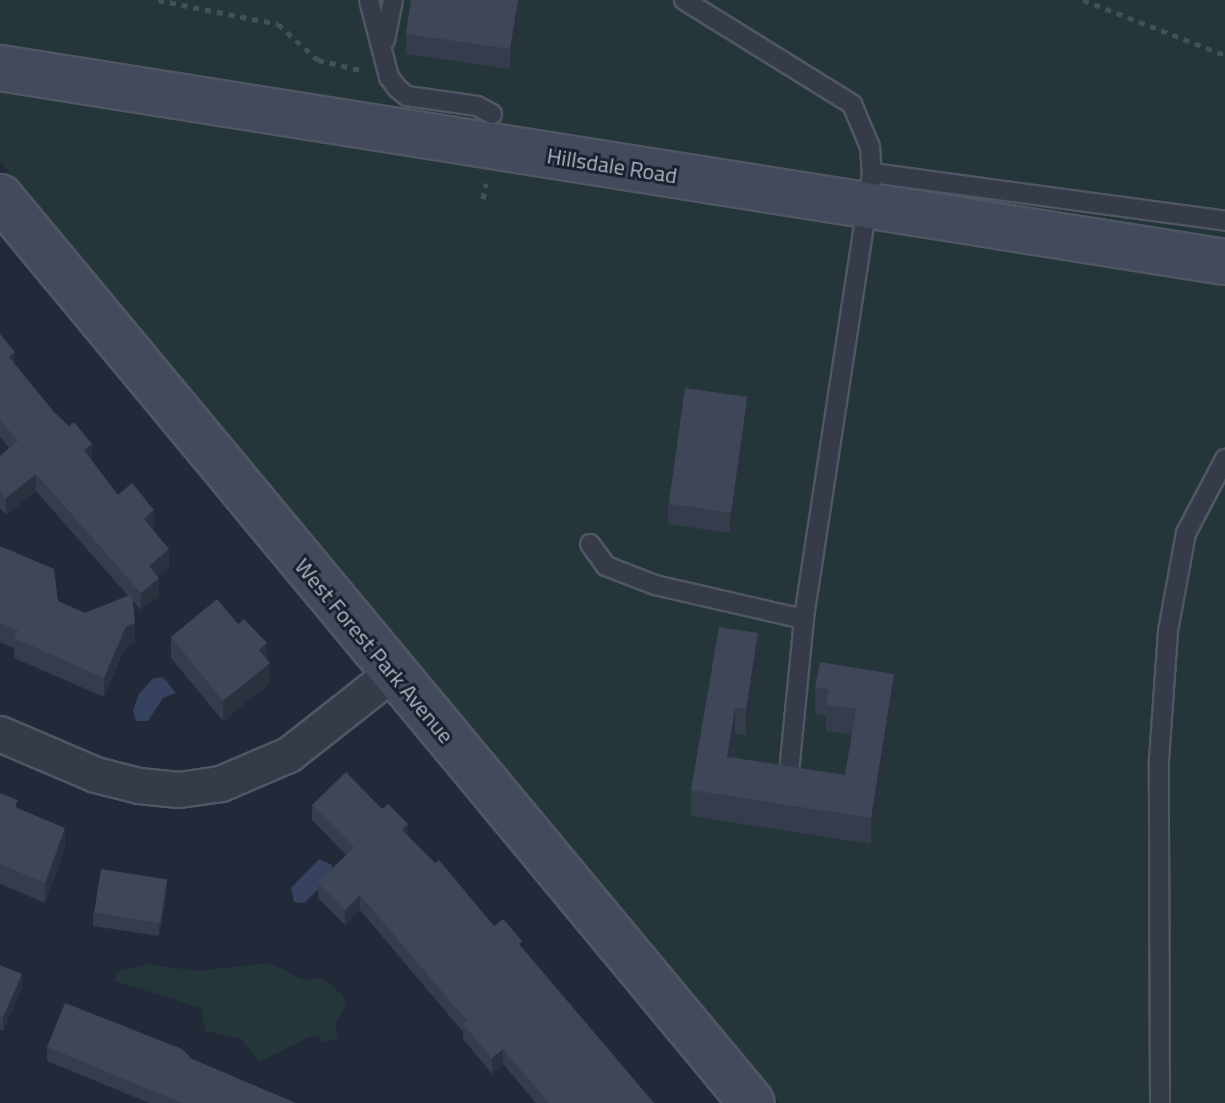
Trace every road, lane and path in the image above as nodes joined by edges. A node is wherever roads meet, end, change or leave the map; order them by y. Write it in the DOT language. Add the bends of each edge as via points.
graph roads {
  1 [pos="158,0"];
  2 [pos="369,0"];
  3 [pos="393,0"];
  4 [pos="684,0"];
  5 [pos="1083,0"];
  6 [pos="384,52"];
  7 [pos="1225,55"];
  8 [pos="0,68"];
  9 [pos="389,77"];
  10 [pos="492,114"];
  11 [pos="488,174"];
  12 [pos="869,189"];
  13 [pos="0,197"];
  14 [pos="483,199"];
  15 [pos="1225,221"];
  16 [pos="1225,262"];
  17 [pos="1225,459"];
  18 [pos="590,544"];
  19 [pos="804,619"];
  20 [pos="392,674"];
  21 [pos="0,734"];
  22 [pos="789,773"];
  23 [pos="752,1103"];
  24 [pos="1160,1103"];
  1 -- 9 [label="path" via="278,24 318,60"];
  2 -- 6 [label="lane"];
  3 -- 6 [label="lane"];
  4 -- 12 [label="lane" via="852,104 870,147"];
  5 -- 7 [label="path"];
  6 -- 9 [label="lane"];
  8 -- 12 [label="main road, Hillsdale Road"];
  9 -- 10 [label="lane" via="407,96 477,106"];
  11 -- 14 [label="path"];
  12 -- 15 [label="lane"];
  12 -- 16 [label="main road, Hillsdale Road"];
  12 -- 19 [label="lane"];
  13 -- 20 [label="main road, West Forest Park Avenue"];
  17 -- 24 [label="lane" via="1186,533 1168,631 1159,760"];
  18 -- 19 [label="lane" via="606,566 655,585"];
  19 -- 22 [label="lane"];
  20 -- 21 [label="street" via="289,755 256,773 207,786 139,786 96,775"];
  20 -- 23 [label="main road, West Forest Park Avenue"];
}
